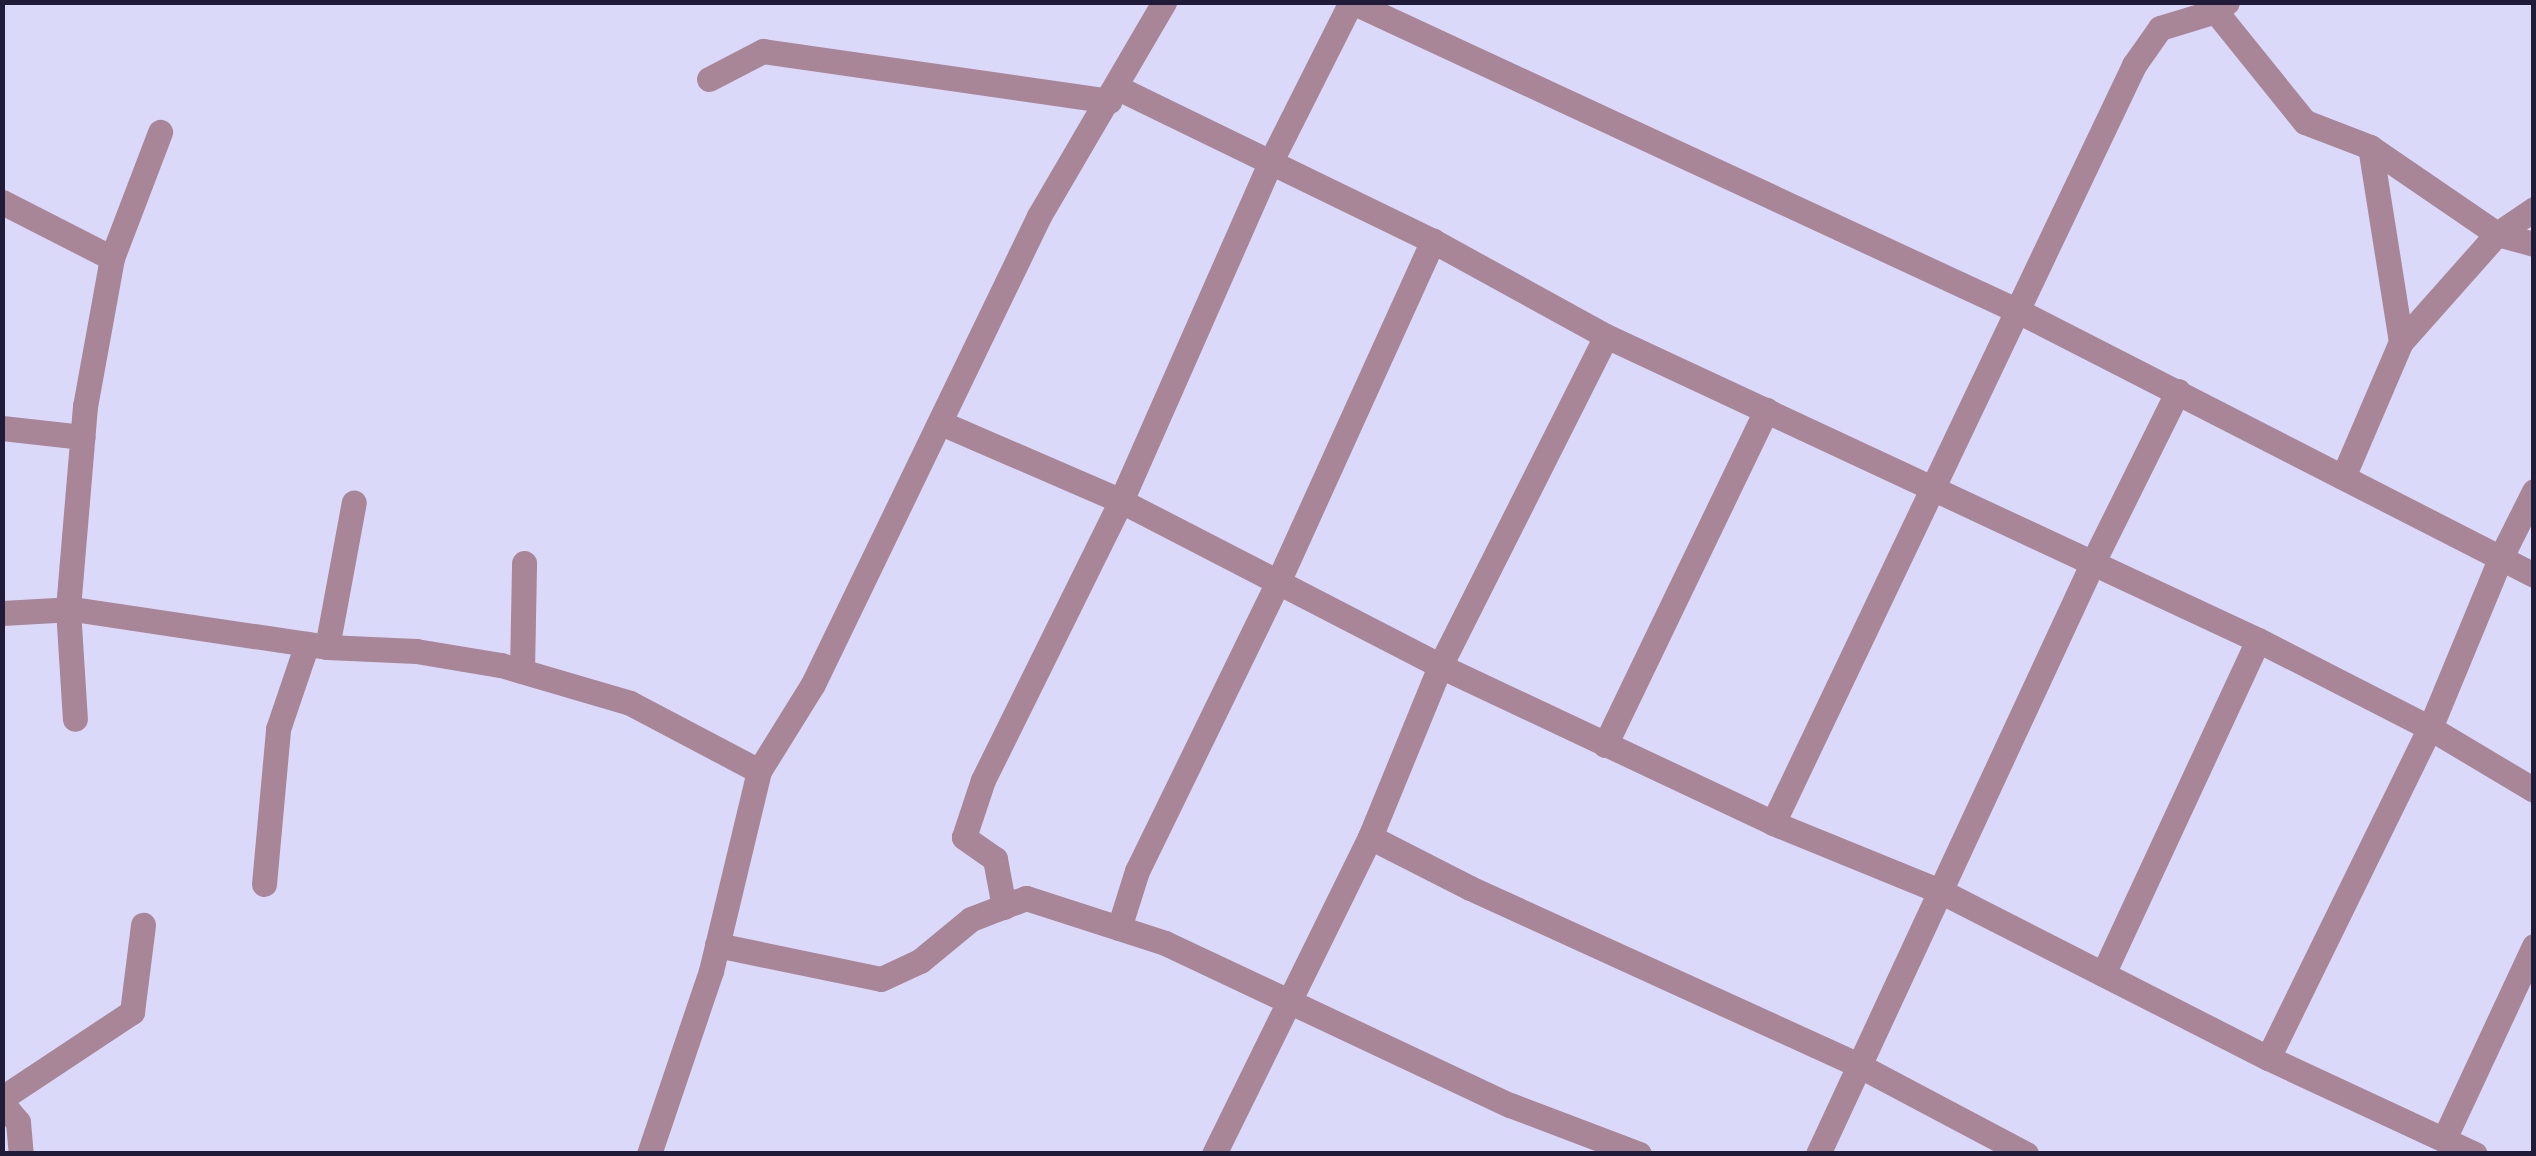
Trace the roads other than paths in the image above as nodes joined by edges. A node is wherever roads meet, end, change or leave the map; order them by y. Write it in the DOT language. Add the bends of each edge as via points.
graph roads {
  1 [pos="1164,2"];
  2 [pos="1351,2"];
  3 [pos="2217,5"];
  4 [pos="709,79"];
  5 [pos="1113,94"];
  6 [pos="160,132"];
  7 [pos="2370,147"];
  8 [pos="1272,159"];
  9 [pos="2,202"];
  10 [pos="2534,209"];
  11 [pos="2497,234"];
  12 [pos="1433,240"];
  13 [pos="2534,244"];
  14 [pos="112,258"];
  15 [pos="2018,311"];
  16 [pos="1606,336"];
  17 [pos="2400,342"];
  18 [pos="2178,391"];
  19 [pos="1766,410"];
  20 [pos="941,423"];
  21 [pos="2,428"];
  22 [pos="82,437"];
  23 [pos="2344,477"];
  24 [pos="1931,490"];
  25 [pos="2534,492"];
  26 [pos="1121,501"];
  27 [pos="354,502"];
  28 [pos="2500,559"];
  29 [pos="524,562"];
  30 [pos="2092,562"];
  31 [pos="2534,574"];
  32 [pos="1278,582"];
  33 [pos="68,609"];
  34 [pos="2,613"];
  35 [pos="2258,640"];
  36 [pos="317,646"];
  37 [pos="1440,666"];
  38 [pos="522,671"];
  39 [pos="74,718"];
  40 [pos="2430,728"];
  41 [pos="1605,745"];
  42 [pos="759,770"];
  43 [pos="2534,790"];
  44 [pos="1774,822"];
  45 [pos="1370,837"];
  46 [pos="264,884"];
  47 [pos="1942,892"];
  48 [pos="1004,906"];
  49 [pos="143,925"];
  50 [pos="1119,928"];
  51 [pos="717,945"];
  52 [pos="2534,946"];
  53 [pos="2102,974"];
  54 [pos="1287,999"];
  55 [pos="2522,1002"];
  56 [pos="2268,1058"];
  57 [pos="1860,1066"];
  58 [pos="2,1100"];
  59 [pos="2444,1139"];
  60 [pos="21,1154"];
  61 [pos="649,1154"];
  62 [pos="1214,1154"];
  63 [pos="1639,1154"];
  64 [pos="1818,1154"];
  65 [pos="2026,1154"];
  66 [pos="2475,1154"];
  1 -- 5 [label="street"];
  2 -- 8 [label="street"];
  2 -- 15 [label="street"];
  3 -- 7 [label="street" via="2305,122"];
  3 -- 15 [label="street" via="2160,28 2134,65"];
  4 -- 5 [label="street" via="764,51"];
  5 -- 8 [label="street"];
  5 -- 20 [label="street" via="1039,216"];
  6 -- 14 [label="street"];
  7 -- 11 [label="street"];
  7 -- 17 [label="street"];
  8 -- 12 [label="street"];
  8 -- 26 [label="street"];
  9 -- 14 [label="street"];
  10 -- 11 [label="street"];
  11 -- 13 [label="street"];
  11 -- 17 [label="street"];
  12 -- 16 [label="street"];
  12 -- 32 [label="street"];
  14 -- 22 [label="street"];
  15 -- 18 [label="street"];
  15 -- 24 [label="street"];
  16 -- 19 [label="street"];
  16 -- 37 [label="street"];
  17 -- 23 [label="street"];
  18 -- 23 [label="street"];
  18 -- 30 [label="street"];
  19 -- 24 [label="street"];
  19 -- 41 [label="street"];
  20 -- 26 [label="street"];
  20 -- 42 [label="street" via="813,684"];
  21 -- 22 [label="street"];
  22 -- 33 [label="street"];
  23 -- 28 [label="street"];
  24 -- 30 [label="street"];
  24 -- 44 [label="street"];
  25 -- 28 [label="street"];
  26 -- 32 [label="street"];
  26 -- 48 [label="street" via="983,780 964,837 995,859"];
  27 -- 36 [label="street"];
  28 -- 31 [label="street"];
  28 -- 40 [label="street"];
  29 -- 38 [label="street"];
  30 -- 35 [label="street"];
  30 -- 47 [label="street"];
  32 -- 37 [label="street"];
  32 -- 50 [label="street" via="1137,872"];
  33 -- 34 [label="street"];
  33 -- 36 [label="street"];
  33 -- 39 [label="street"];
  35 -- 40 [label="street"];
  35 -- 53 [label="street"];
  36 -- 38 [label="street" via="416,651"];
  36 -- 46 [label="street" via="278,729"];
  37 -- 41 [label="street"];
  37 -- 45 [label="street"];
  38 -- 42 [label="street" via="630,703"];
  40 -- 43 [label="street"];
  40 -- 56 [label="street"];
  41 -- 44 [label="street"];
  42 -- 51 [label="street"];
  44 -- 47 [label="street"];
  45 -- 54 [label="street"];
  45 -- 57 [label="street"];
  47 -- 53 [label="street"];
  47 -- 57 [label="street"];
  48 -- 50 [label="street" via="1026,898"];
  48 -- 51 [label="street" via="971,919 920,961 882,979"];
  49 -- 58 [label="street" via="132,1012"];
  50 -- 54 [label="street" via="1165,942"];
  51 -- 61 [label="street"];
  52 -- 55 [label="street"];
  53 -- 56 [label="street"];
  54 -- 62 [label="street"];
  54 -- 63 [label="street" via="1510,1105"];
  55 -- 59 [label="street"];
  56 -- 59 [label="street"];
  57 -- 64 [label="street"];
  57 -- 65 [label="street"];
  58 -- 60 [label="street" via="18,1122"];
  59 -- 66 [label="street"];
}
